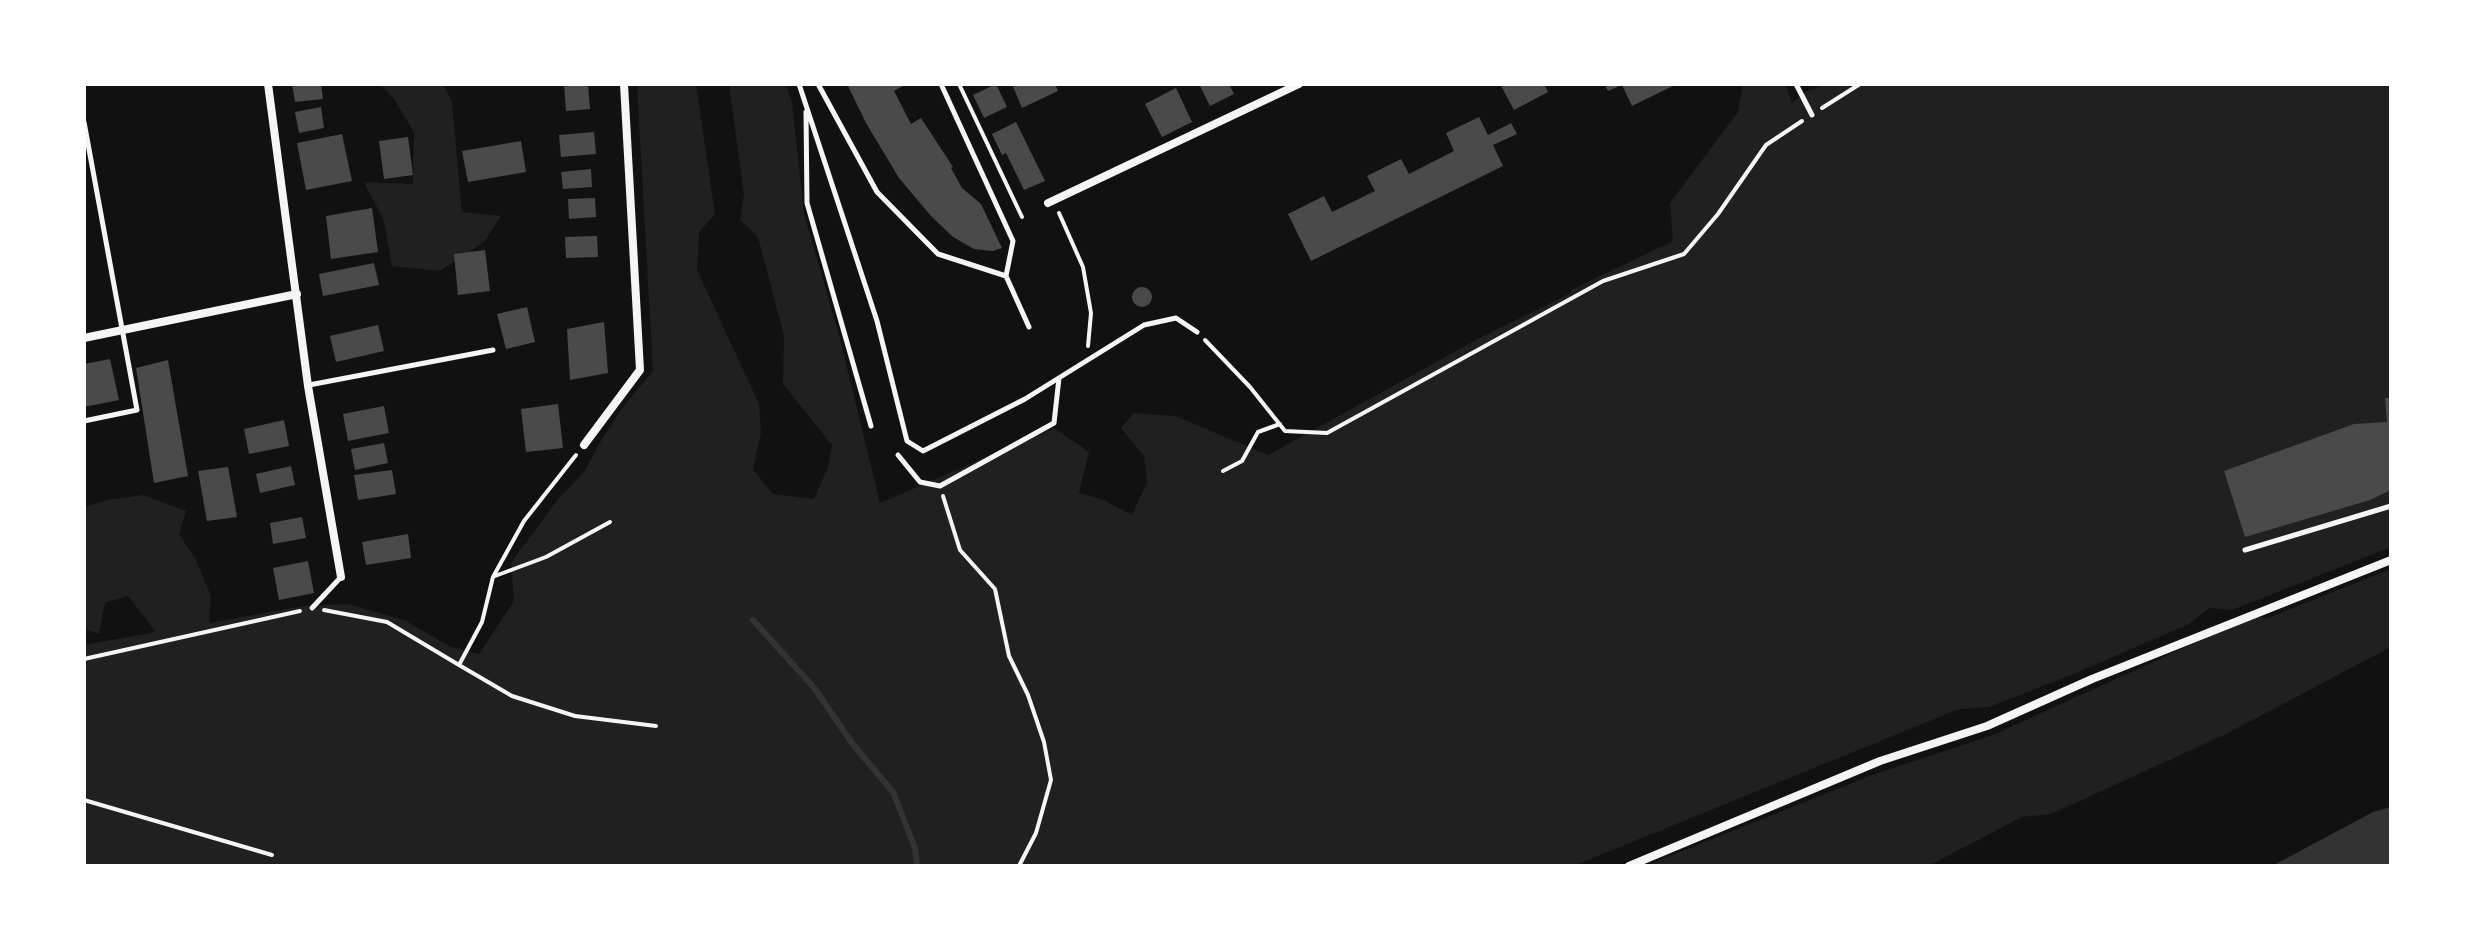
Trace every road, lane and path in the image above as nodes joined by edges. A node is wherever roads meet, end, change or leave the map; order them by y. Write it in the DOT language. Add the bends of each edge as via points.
graph roads {
  1 [pos="268,84"];
  2 [pos="624,84"];
  3 [pos="799,84"];
  4 [pos="818,84"];
  5 [pos="941,84"];
  6 [pos="959,84"];
  7 [pos="1299,84"];
  8 [pos="1796,84"];
  9 [pos="806,106"];
  10 [pos="1812,115"];
  11 [pos="84,122"];
  12 [pos="1766,145"];
  13 [pos="1051,202"];
  14 [pos="1022,217"];
  15 [pos="1006,276"];
  16 [pos="297,294"];
  17 [pos="1029,327"];
  18 [pos="123,330"];
  19 [pos="1197,332"];
  20 [pos="84,338"];
  21 [pos="493,350"];
  22 [pos="1087,361"];
  23 [pos="1059,378"];
  24 [pos="308,386"];
  25 [pos="84,421"];
  26 [pos="1280,424"];
  27 [pos="871,426"];
  28 [pos="584,445"];
  29 [pos="898,455"];
  30 [pos="1223,471"];
  31 [pos="940,486"];
  32 [pos="2391,506"];
  33 [pos="610,522"];
  34 [pos="2245,550"];
  35 [pos="2391,560"];
  36 [pos="341,577"];
  37 [pos="493,577"];
  38 [pos="312,608"];
  39 [pos="84,659"];
  40 [pos="459,665"];
  41 [pos="656,726"];
  42 [pos="84,800"];
  43 [pos="272,855"];
  44 [pos="1019,866"];
  45 [pos="1629,866"];
  1 -- 16 [label="street"];
  2 -- 28 [label="street" via="640,370"];
  3 -- 9 [label="lane"];
  4 -- 15 [label="lane" via="877,192 938,254"];
  5 -- 15 [label="lane" via="1013,241"];
  6 -- 14 [label="path"];
  7 -- 13 [label="street"];
  8 -- 10 [label="lane"];
  9 -- 23 [label="lane" via="877,321 907,441 923,451"];
  9 -- 27 [label="lane" via="807,203"];
  11 -- 18 [label="lane"];
  12 -- 26 [label="path" via="1684,254 1603,281 1327,433 1285,431"];
  13 -- 22 [label="path" via="1083,267 1091,313"];
  15 -- 17 [label="lane"];
  16 -- 18 [label="street"];
  16 -- 24 [label="street"];
  18 -- 20 [label="street"];
  18 -- 25 [label="lane" via="137,410"];
  19 -- 22 [label="lane" via="1176,318 1144,325"];
  19 -- 26 [label="path"];
  21 -- 24 [label="lane"];
  22 -- 23 [label="lane"];
  23 -- 31 [label="lane" via="1054,423"];
  24 -- 36 [label="street"];
  26 -- 30 [label="path" via="1258,432 1242,461"];
  28 -- 37 [label="path" via="524,521"];
  29 -- 31 [label="lane" via="920,482"];
  31 -- 44 [label="path" via="960,550 995,589 1009,656 1044,742 1051,780 1036,833"];
  32 -- 34 [label="lane"];
  33 -- 37 [label="path" via="546,557"];
  35 -- 45 [label="street"];
  36 -- 38 [label="lane"];
  37 -- 40 [label="path" via="482,622"];
  38 -- 39 [label="path"];
  38 -- 40 [label="path" via="387,622"];
  40 -- 41 [label="path" via="512,696 575,716"];
  42 -- 43 [label="path"];
}
